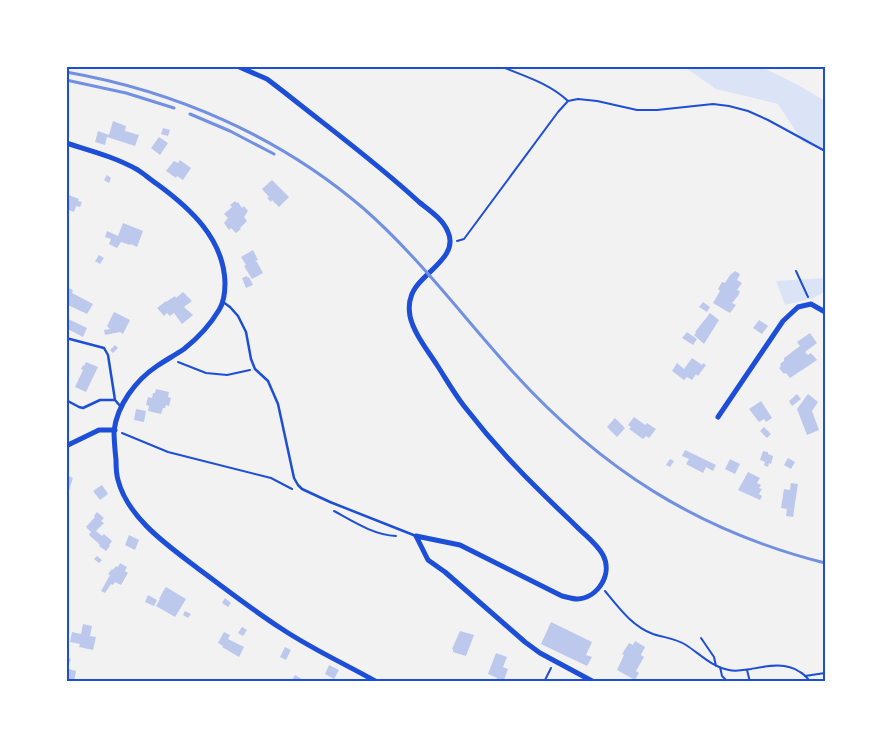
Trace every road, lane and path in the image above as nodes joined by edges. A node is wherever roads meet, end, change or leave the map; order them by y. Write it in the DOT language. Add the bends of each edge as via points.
graph roads {
  1 [pos="237,66"];
  2 [pos="500,66"];
  3 [pos="568,101"];
  4 [pos="66,143"];
  5 [pos="825,151"];
  6 [pos="450,242"];
  7 [pos="796,271"];
  8 [pos="222,302"];
  9 [pos="811,304"];
  10 [pos="825,312"];
  11 [pos="66,338"];
  12 [pos="168,358"];
  13 [pos="255,369"];
  14 [pos="66,400"];
  15 [pos="115,400"];
  16 [pos="121,407"];
  17 [pos="718,417"];
  18 [pos="114,430"];
  19 [pos="66,446"];
  20 [pos="296,491"];
  21 [pos="329,508"];
  22 [pos="398,536"];
  23 [pos="416,536"];
  24 [pos="601,585"];
  25 [pos="701,638"];
  26 [pos="555,661"];
  27 [pos="716,666"];
  28 [pos="720,667"];
  29 [pos="747,670"];
  30 [pos="825,673"];
  31 [pos="805,676"];
  32 [pos="377,682"];
  33 [pos="544,682"];
  34 [pos="594,682"];
  35 [pos="728,682"];
  36 [pos="750,682"];
  37 [pos="812,682"];
  1 -- 6 [label="street" via="267,79 405,189 444,225"];
  2 -- 3 [label="path" via="558,91"];
  3 -- 5 [label="path" via="597,101 637,110 713,104 728,106 748,110"];
  3 -- 6 [label="path" via="464,239"];
  4 -- 8 [label="street" via="114,158 138,170 190,211 208,231 218,250 225,274"];
  6 -- 24 [label="street" via="448,252 418,283 411,296 410,316 414,328 463,404 494,443 603,555 607,565"];
  7 -- 9 [label="path"];
  8 -- 12 [label="street" via="207,327"];
  8 -- 13 [label="lane" via="238,316 246,332"];
  9 -- 10 [label="street"];
  9 -- 17 [label="street" via="798,307 783,321"];
  11 -- 15 [label="lane" via="104,348"];
  12 -- 13 [label="path" via="213,374 227,375"];
  12 -- 16 [label="street" via="139,382"];
  13 -- 23 [label="lane" via="268,381 278,404 298,485 330,502"];
  14 -- 15 [label="lane" via="83,408 100,400"];
  15 -- 16 [label="lane"];
  16 -- 18 [label="street"];
  18 -- 19 [label="street" via="99,430"];
  18 -- 20 [label="path" via="168,452 271,478"];
  18 -- 32 [label="street" via="118,479 126,500 145,526 256,612"];
  21 -- 22 [label="path" via="370,530"];
  23 -- 24 [label="street" via="460,545 562,596 578,599 594,594"];
  23 -- 26 [label="street" via="428,560 525,642"];
  24 -- 27 [label="path" via="624,615 637,626 686,645"];
  25 -- 27 [label="path"];
  26 -- 33 [label="path"];
  26 -- 34 [label="street"];
  27 -- 28 [label="path"];
  28 -- 29 [label="path"];
  28 -- 35 [label="path"];
  29 -- 36 [label="path"];
  29 -- 37 [label="path" via="785,666"];
  30 -- 31 [label="path"];
}
